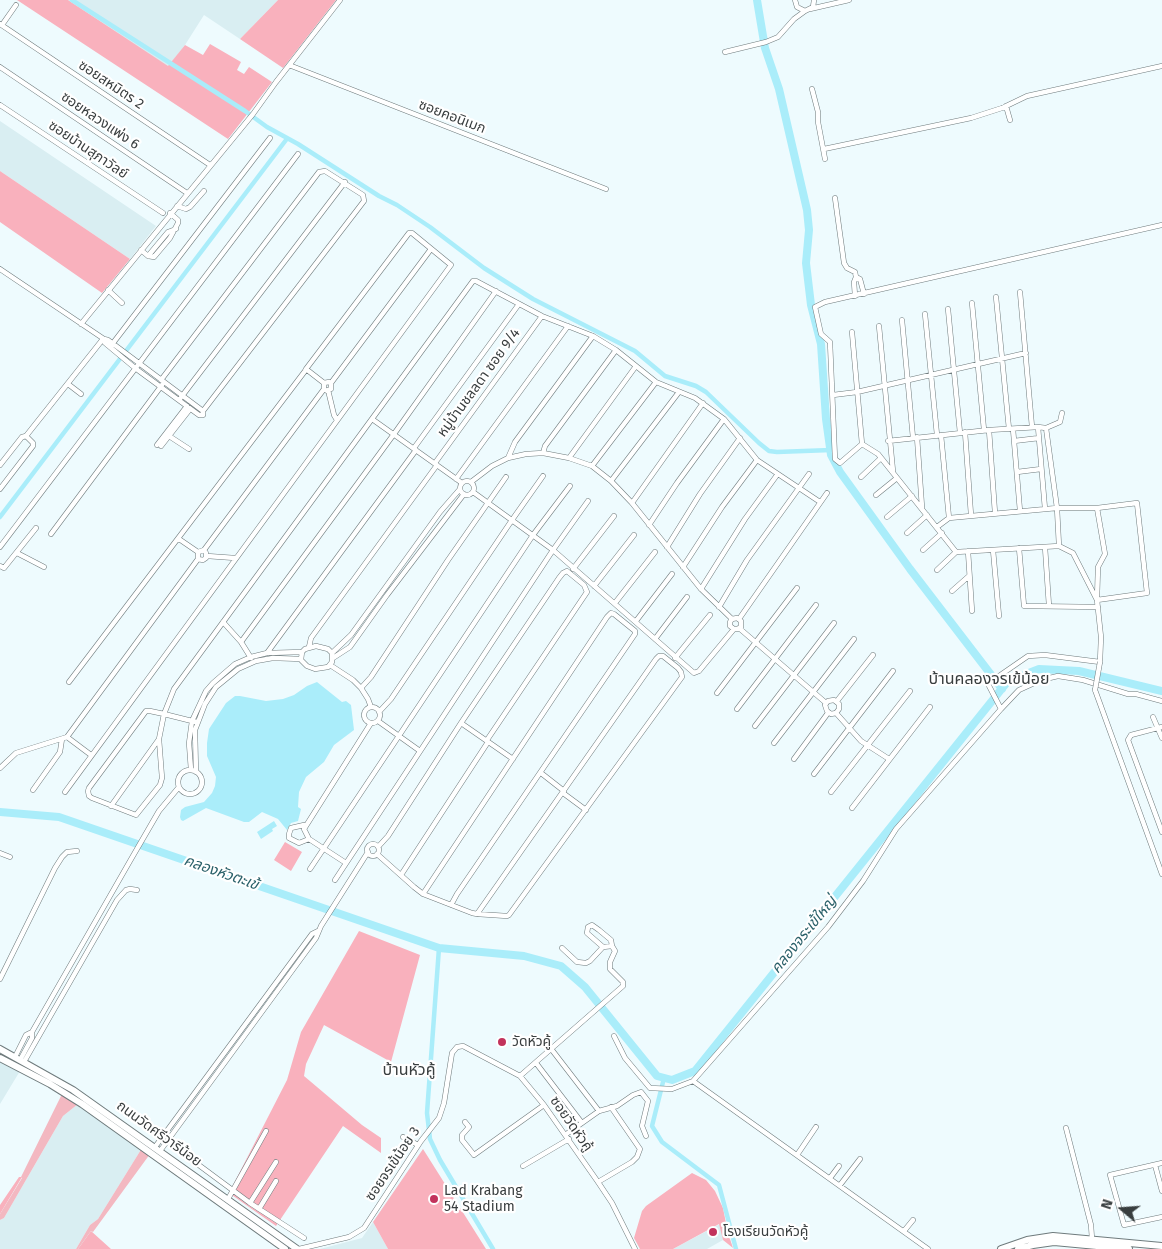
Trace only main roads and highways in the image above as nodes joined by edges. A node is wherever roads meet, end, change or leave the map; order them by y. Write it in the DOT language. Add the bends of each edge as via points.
graph roads {
  1 [pos="0,1049"];
  2 [pos="0,1058"];
  3 [pos="20,1059"];
  4 [pos="14,1065"];
  5 [pos="1162,1246"];
  6 [pos="1032,1247"];
  7 [pos="285,1249"];
  8 [pos="298,1249"];
  9 [pos="1001,1249"];
  10 [pos="1018,1249"];
  11 [pos="1129,1249"];
  1 -- 3 [label="main road, ถนนวัดศรีวารีน้อย"];
  2 -- 4 [label="main road, ถนนวัดศรีวารีน้อย"];
  3 -- 4 [label="main road"];
  3 -- 8 [label="main road, ถนนวัดศรีวารีน้อย" via="73,1090"];
  4 -- 7 [label="main road, ถนนวัดศรีวารีน้อย" via="82,1104"];
  5 -- 9 [label="main road" via="1046,1237"];
  6 -- 10 [label="main road"];
  6 -- 11 [label="main road" via="1068,1243"];
}
